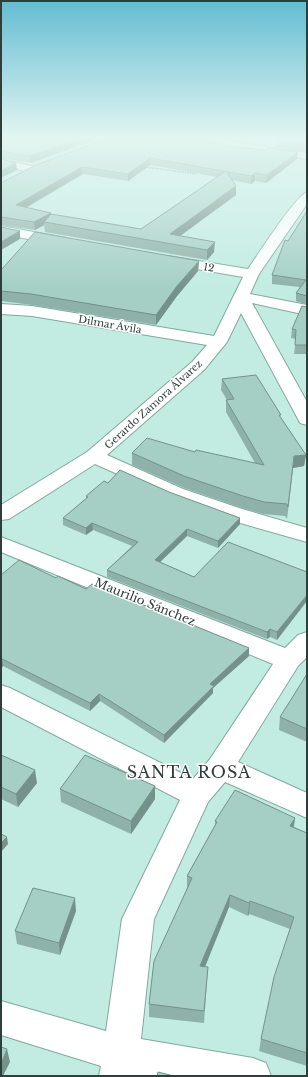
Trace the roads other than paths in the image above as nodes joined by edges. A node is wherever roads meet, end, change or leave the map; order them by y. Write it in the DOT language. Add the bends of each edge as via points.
graph roads {
  1 [pos="304,204"];
  2 [pos="1,230"];
  3 [pos="72,243"];
  4 [pos="158,258"];
  5 [pos="252,274"];
  6 [pos="240,296"];
  7 [pos="1,309"];
  8 [pos="307,310"];
  9 [pos="219,342"];
  10 [pos="307,419"];
  11 [pos="94,456"];
  12 [pos="1,514"];
  13 [pos="307,535"];
  14 [pos="1,544"];
  15 [pos="298,651"];
  16 [pos="1,695"];
  17 [pos="220,767"];
  18 [pos="197,795"];
  19 [pos="307,806"];
  20 [pos="1,1018"];
  21 [pos="119,1065"];
  22 [pos="253,1076"];
  1 -- 5 [label="street, Gerardo Zamora Álvarez"];
  2 -- 3 [label="street"];
  4 -- 5 [label="street, 12"];
  5 -- 6 [label="street, Gerardo Zamora Álvarez"];
  6 -- 8 [label="street"];
  6 -- 9 [label="street, Gerardo Zamora Álvarez"];
  6 -- 10 [label="street"];
  7 -- 9 [label="street, Dilmar Ávila" via="32,311"];
  9 -- 11 [label="street, Gerardo Zamora Álvarez" via="198,366"];
  11 -- 12 [label="street, Gerardo Zamora Álvarez"];
  11 -- 13 [label="street" via="176,493 234,514"];
  14 -- 15 [label="street, Maurilio Sánchez"];
  15 -- 17 [label="street"];
  16 -- 18 [label="street"];
  17 -- 18 [label="street"];
  17 -- 19 [label="street"];
  18 -- 21 [label="street" via="138,919"];
  20 -- 21 [label="street"];
  21 -- 22 [label="street"];
}
